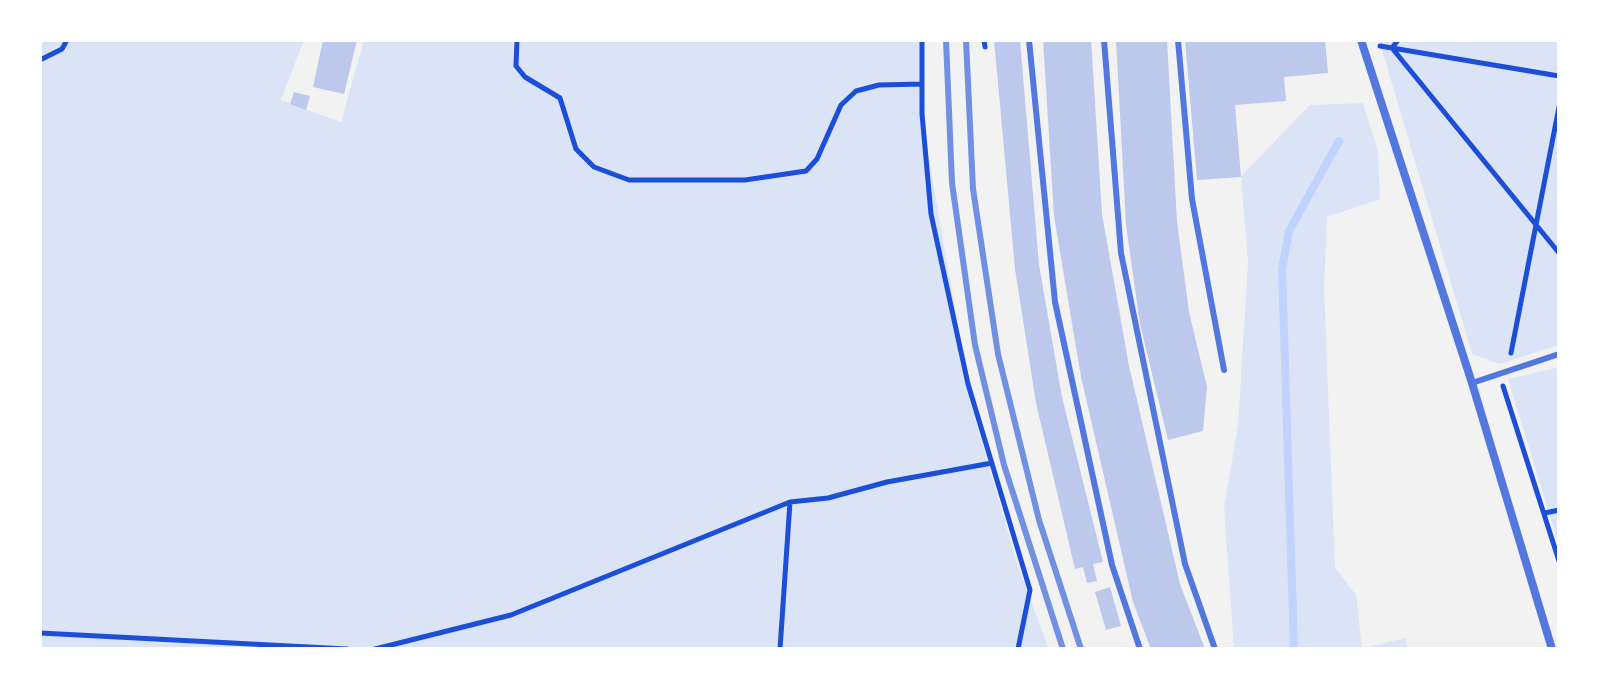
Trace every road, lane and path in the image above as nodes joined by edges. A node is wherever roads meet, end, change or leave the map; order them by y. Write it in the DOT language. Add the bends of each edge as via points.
graph roads {
  1 [pos="67,40"];
  2 [pos="517,40"];
  3 [pos="922,40"];
  4 [pos="1029,40"];
  5 [pos="1104,40"];
  6 [pos="1178,40"];
  7 [pos="1361,40"];
  8 [pos="1398,40"];
  9 [pos="1380,46"];
  10 [pos="1392,48"];
  11 [pos="40,60"];
  12 [pos="1559,76"];
  13 [pos="922,84"];
  14 [pos="1559,107"];
  15 [pos="1538,225"];
  16 [pos="1559,253"];
  17 [pos="1559,354"];
  18 [pos="1224,370"];
  19 [pos="1498,373"];
  20 [pos="1472,383"];
  21 [pos="992,463"];
  22 [pos="790,502"];
  23 [pos="1559,510"];
  24 [pos="1545,513"];
  25 [pos="1559,561"];
  26 [pos="40,633"];
  27 [pos="347,649"];
  28 [pos="375,649"];
  29 [pos="780,649"];
  30 [pos="1018,649"];
  31 [pos="1140,649"];
  32 [pos="1215,649"];
  33 [pos="1552,649"];
  1 -- 11 [label="path" via="62,49"];
  2 -- 13 [label="path" via="516,66 560,98 576,149 594,167 629,180 745,180 806,171 817,159 841,105 856,91"];
  3 -- 13 [label="path"];
  4 -- 31 [label="lane" via="1055,302 1112,565"];
  5 -- 32 [label="lane" via="1126,283 1185,564"];
  6 -- 18 [label="lane" via="1192,199"];
  7 -- 20 [label="street"];
  8 -- 10 [label="path"];
  9 -- 10 [label="path"];
  10 -- 12 [label="path"];
  10 -- 15 [label="path"];
  13 -- 21 [label="path" via="931,214 968,384"];
  14 -- 15 [label="path"];
  15 -- 16 [label="path"];
  15 -- 19 [label="path" via="1510,361 1499,364"];
  17 -- 19 [label="lane"];
  19 -- 20 [label="lane"];
  19 -- 24 [label="path"];
  20 -- 33 [label="street"];
  21 -- 22 [label="path"];
  21 -- 30 [label="path" via="1030,590"];
  22 -- 28 [label="path" via="511,615"];
  22 -- 29 [label="path"];
  23 -- 24 [label="path"];
  24 -- 25 [label="path"];
  26 -- 27 [label="path"];
}
